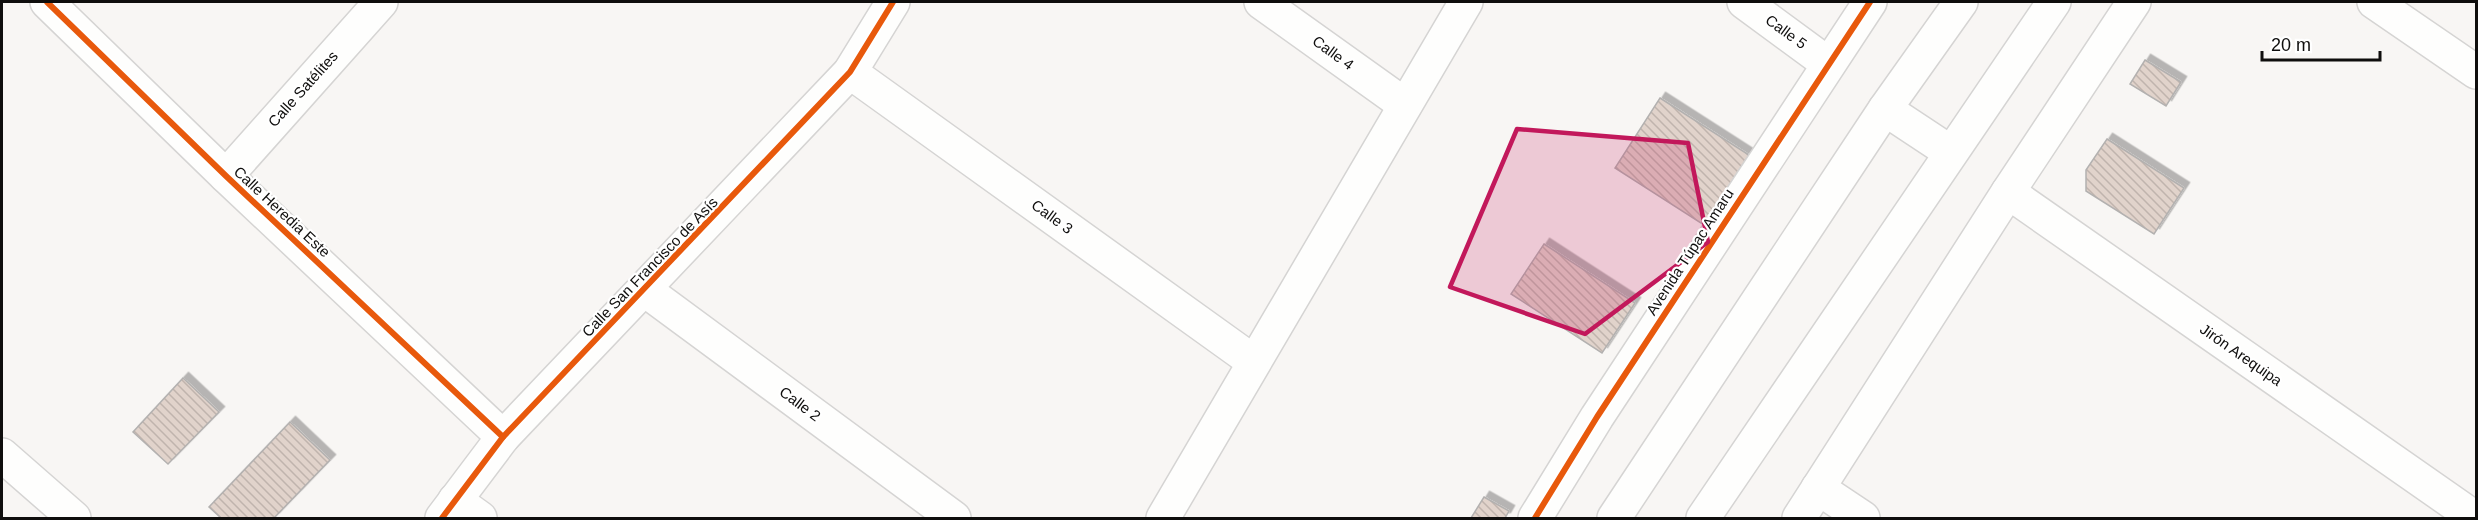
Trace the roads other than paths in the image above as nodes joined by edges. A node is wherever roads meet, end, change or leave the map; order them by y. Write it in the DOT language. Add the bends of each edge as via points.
graph roads {
  1 [pos="47,2"];
  2 [pos="381,2"];
  3 [pos="893,2"];
  4 [pos="1261,2"];
  5 [pos="1466,2"];
  6 [pos="1744,2"];
  7 [pos="1870,2"];
  8 [pos="1961,2"];
  9 [pos="2054,2"];
  10 [pos="2134,2"];
  11 [pos="2374,2"];
  12 [pos="1827,63"];
  13 [pos="850,72"];
  14 [pos="2476,72"];
  15 [pos="1405,105"];
  16 [pos="1885,109"];
  17 [pos="1950,152"];
  18 [pos="226,176"];
  19 [pos="2008,192"];
  20 [pos="645,290"];
  21 [pos="1254,362"];
  22 [pos="503,437"];
  23 [pos="2,455"];
  24 [pos="1818,488"];
  25 [pos="459,512"];
  26 [pos="74,519"];
  27 [pos="954,519"];
  28 [pos="1163,519"];
  29 [pos="1535,519"];
  30 [pos="1614,519"];
  31 [pos="1702,519"];
  32 [pos="1799,519"];
  33 [pos="1863,519"];
  34 [pos="2475,519"];
  1 -- 18 [label="main road, Calle Heredia Este"];
  2 -- 18 [label="main road, Calle Satélites"];
  3 -- 13 [label="main road, Calle San Francisco de Asís"];
  4 -- 15 [label="main road, Calle 4"];
  5 -- 15 [label="main road"];
  6 -- 12 [label="main road, Calle 5"];
  7 -- 12 [label="main road, Avenida Túpac Amaru"];
  8 -- 16 [label="main road"];
  9 -- 17 [label="main road"];
  10 -- 19 [label="main road"];
  11 -- 14 [label="main road"];
  12 -- 29 [label="main road, Avenida Túpac Amaru"];
  13 -- 20 [label="main road, Calle San Francisco de Asís"];
  13 -- 21 [label="main road, Calle 3"];
  15 -- 21 [label="main road"];
  16 -- 17 [label="main road"];
  16 -- 30 [label="main road"];
  17 -- 31 [label="main road"];
  18 -- 22 [label="main road, Calle Heredia Este"];
  19 -- 24 [label="main road"];
  19 -- 34 [label="main road, Jirón Arequipa"];
  20 -- 22 [label="main road, Calle San Francisco de Asís"];
  20 -- 27 [label="main road, Calle 2"];
  21 -- 28 [label="main road"];
  22 -- 25 [label="main road, Calle San Francisco de Asís"];
  23 -- 26 [label="main road"];
  24 -- 32 [label="main road"];
  24 -- 33 [label="main road"];
}
